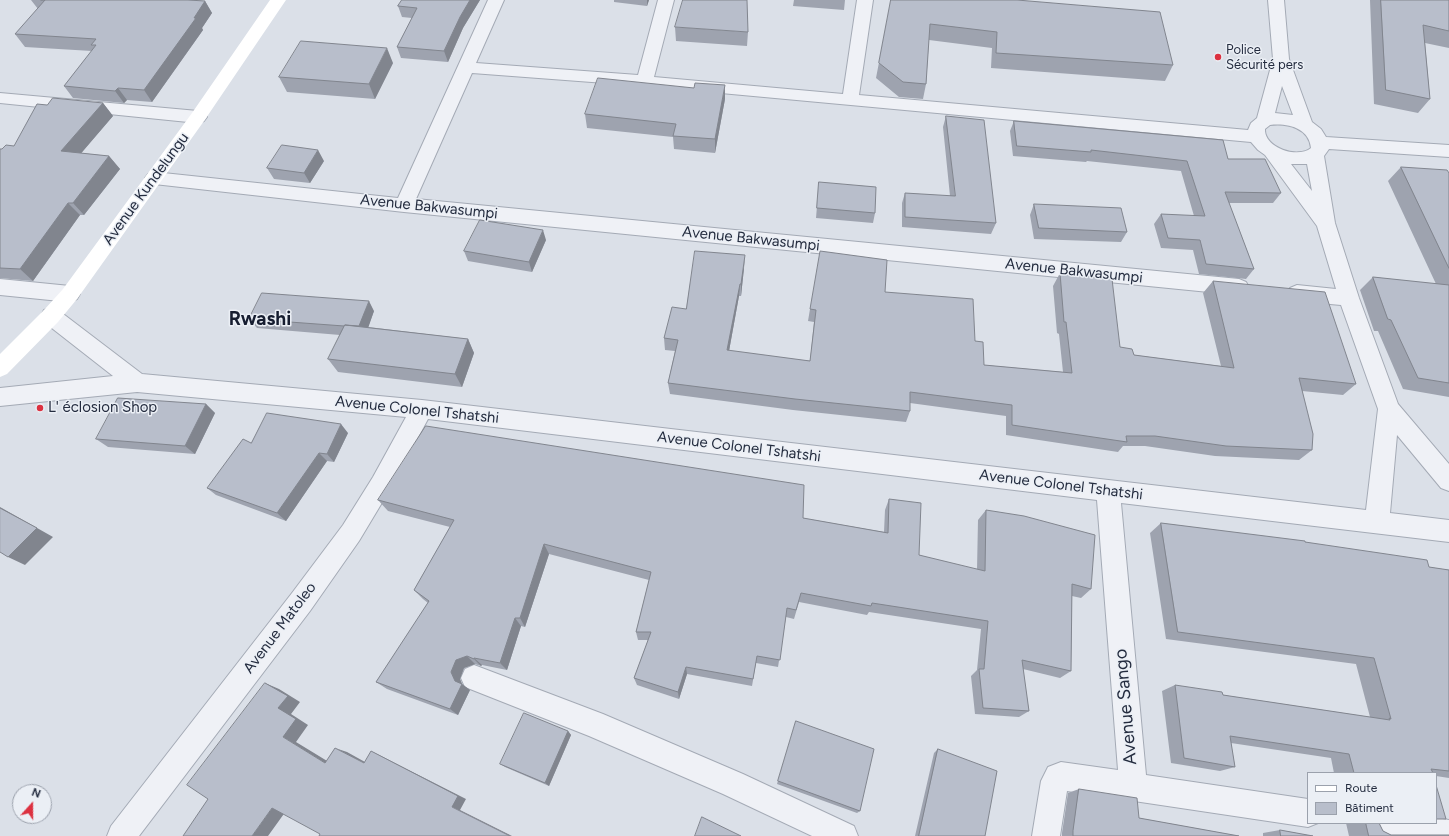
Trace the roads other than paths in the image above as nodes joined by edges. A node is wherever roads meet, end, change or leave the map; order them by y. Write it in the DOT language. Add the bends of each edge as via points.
graph roads {
  1 [pos="278,0"];
  2 [pos="496,0"];
  3 [pos="666,0"];
  4 [pos="865,0"];
  5 [pos="1276,0"];
  6 [pos="1281,59"];
  7 [pos="464,68"];
  8 [pos="645,81"];
  9 [pos="0,98"];
  10 [pos="850,100"];
  11 [pos="198,117"];
  12 [pos="1265,120"];
  13 [pos="1305,126"];
  14 [pos="1257,136"];
  15 [pos="1318,149"];
  16 [pos="1449,151"];
  17 [pos="1272,152"];
  18 [pos="154,178"];
  19 [pos="404,205"];
  20 [pos="1326,223"];
  21 [pos="0,287"];
  22 [pos="1254,289"];
  23 [pos="1278,291"];
  24 [pos="70,294"];
  25 [pos="1350,298"];
  26 [pos="51,316"];
  27 [pos="0,368"];
  28 [pos="137,383"];
  29 [pos="0,397"];
  30 [pos="422,409"];
  31 [pos="1390,409"];
  32 [pos="1449,481"];
  33 [pos="1108,491"];
  34 [pos="1377,522"];
  35 [pos="1449,531"];
  36 [pos="474,678"];
  37 [pos="1133,788"];
  38 [pos="1307,813"];
  39 [pos="1381,824"];
  40 [pos="1449,834"];
  41 [pos="121,836"];
  42 [pos="844,836"];
  43 [pos="1046,836"];
  1 -- 11 [label="street, Avenue Kundelungu"];
  2 -- 7 [label="street"];
  3 -- 8 [label="street"];
  4 -- 10 [label="street"];
  5 -- 6 [label="street"];
  6 -- 12 [label="street"];
  6 -- 13 [label="street"];
  7 -- 8 [label="street"];
  7 -- 19 [label="street"];
  8 -- 10 [label="street"];
  9 -- 11 [label="street"];
  10 -- 14 [label="street"];
  11 -- 18 [label="street, Avenue Kundelungu"];
  12 -- 13 [label="street" via="1291,120"];
  12 -- 14 [label="street" via="1257,127"];
  13 -- 15 [label="street" via="1315,134"];
  14 -- 17 [label="street"];
  15 -- 16 [label="street"];
  15 -- 17 [label="street" via="1303,159 1288,158"];
  15 -- 20 [label="street"];
  17 -- 20 [label="street"];
  18 -- 19 [label="street, Avenue Bakwasumpi"];
  18 -- 24 [label="street, Avenue Kundelungu"];
  19 -- 22 [label="street, Avenue Bakwasumpi"];
  20 -- 25 [label="street"];
  21 -- 24 [label="street"];
  23 -- 25 [label="street"];
  24 -- 26 [label="street, Avenue Kundelungu"];
  25 -- 31 [label="street"];
  26 -- 27 [label="street, Avenue Kundelungu"];
  26 -- 28 [label="street"];
  28 -- 29 [label="street, Avenue Colonel Tshatshi"];
  28 -- 30 [label="street, Avenue Colonel Tshatshi"];
  30 -- 33 [label="street, Avenue Colonel Tshatshi"];
  30 -- 41 [label="street, Avenue Matoleo" via="351,533"];
  31 -- 32 [label="street"];
  31 -- 34 [label="street"];
  33 -- 34 [label="street, Avenue Colonel Tshatshi"];
  33 -- 37 [label="street, Avenue Sango"];
  34 -- 35 [label="street, Avenue Colonel Tshatshi"];
  36 -- 42 [label="street" via="593,724 733,784"];
  37 -- 38 [label="street"];
  37 -- 43 [label="street, Avenue Sango" via="1061,776 1055,781"];
  39 -- 40 [label="street"];
}
